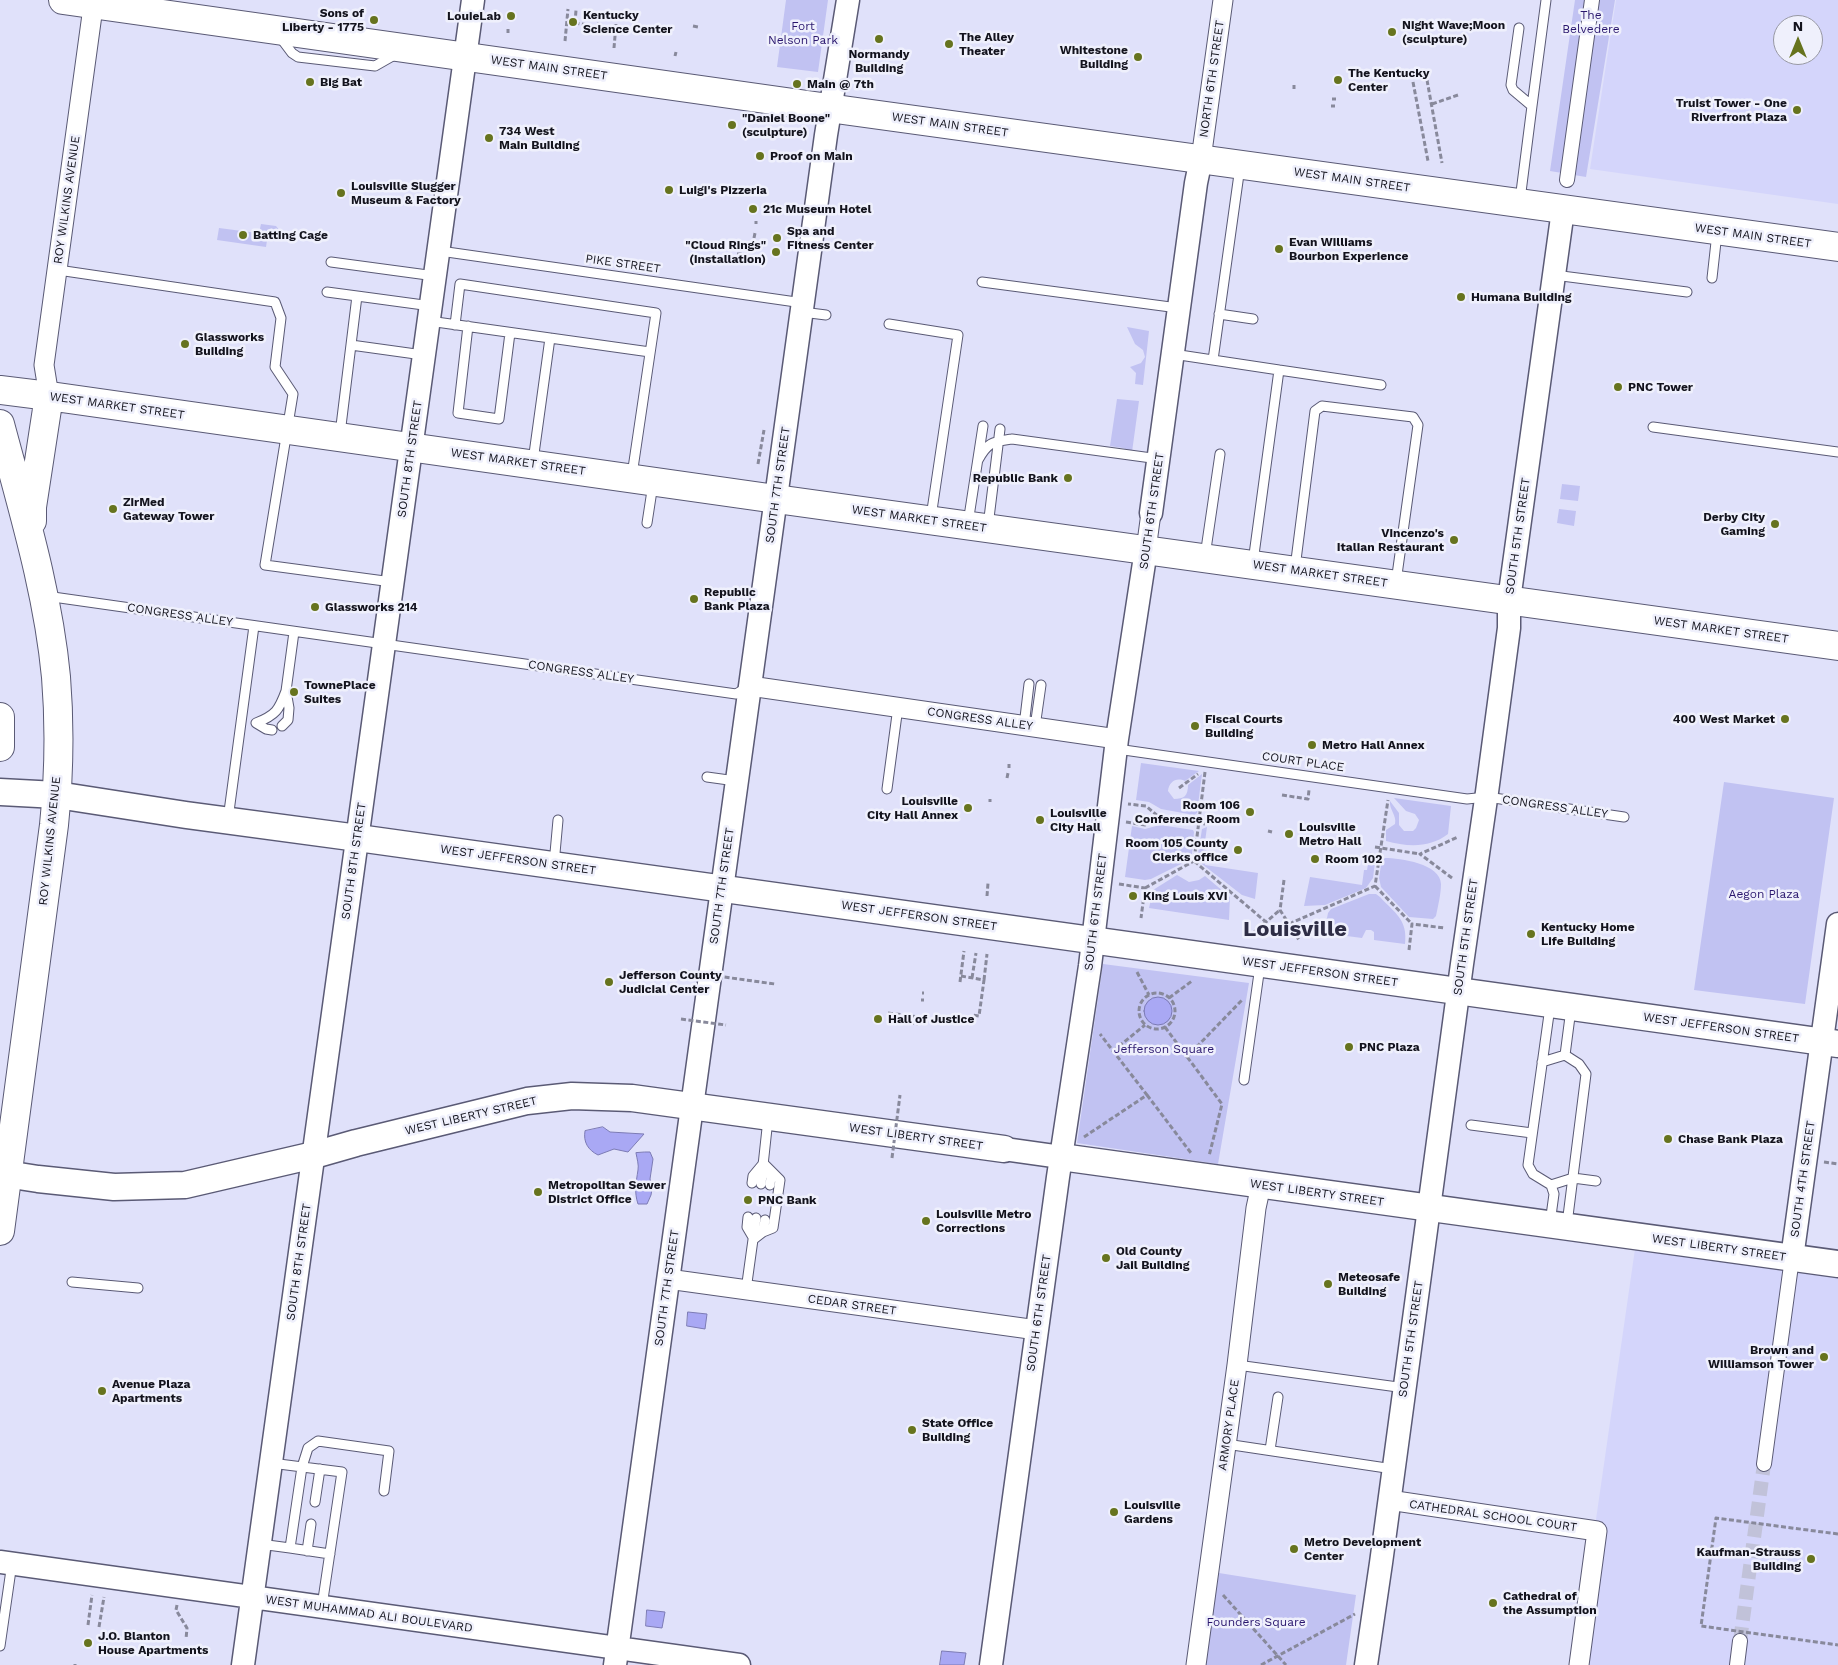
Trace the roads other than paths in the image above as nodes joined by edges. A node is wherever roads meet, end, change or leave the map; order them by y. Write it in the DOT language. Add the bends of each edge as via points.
graph roads {
  1 [pos="63,0"];
  2 [pos="473,0"];
  3 [pos="848,0"];
  4 [pos="1223,0"];
  5 [pos="1546,0"];
  6 [pos="1592,0"];
  7 [pos="94,2"];
  8 [pos="1519,28"];
  9 [pos="466,56"];
  10 [pos="1532,106"];
  11 [pos="830,108"];
  12 [pos="1201,159"];
  13 [pos="1240,164"];
  14 [pos="1567,180"];
  15 [pos="1519,204"];
  16 [pos="1563,210"];
  17 [pos="1718,231"];
  18 [pos="1838,247"];
  19 [pos="439,251"];
  20 [pos="332,262"];
  21 [pos="58,270"];
  22 [pos="1554,274"];
  23 [pos="435,276"];
  24 [pos="1712,278"];
  25 [pos="982,282"];
  26 [pos="327,292"];
  27 [pos="1687,292"];
  28 [pos="357,296"];
  29 [pos="802,307"];
  30 [pos="1180,308"];
  31 [pos="430,313"];
  32 [pos="1219,314"];
  33 [pos="826,315"];
  34 [pos="1253,319"];
  35 [pos="455,324"];
  36 [pos="888,324"];
  37 [pos="468,326"];
  38 [pos="510,333"];
  39 [pos="550,338"];
  40 [pos="351,345"];
  41 [pos="650,352"];
  42 [pos="1173,354"];
  43 [pos="424,355"];
  44 [pos="1213,360"];
  45 [pos="1279,370"];
  46 [pos="1381,385"];
  47 [pos="0,390"];
  48 [pos="49,396"];
  49 [pos="0,424"];
  50 [pos="983,426"];
  51 [pos="1653,427"];
  52 [pos="1000,429"];
  53 [pos="286,430"];
  54 [pos="339,437"];
  55 [pos="999,441"];
  56 [pos="412,447"];
  57 [pos="1838,452"];
  58 [pos="1220,454"];
  59 [pos="1159,459"];
  60 [pos="978,460"];
  61 [pos="532,464"];
  62 [pos="643,479"];
  63 [pos="776,499"];
  64 [pos="1151,513"];
  65 [pos="931,520"];
  66 [pos="647,523"];
  67 [pos="977,527"];
  68 [pos="32,544"];
  69 [pos="1146,550"];
  70 [pos="1205,558"];
  71 [pos="1252,565"];
  72 [pos="1295,571"];
  73 [pos="393,582"];
  74 [pos="1396,585"];
  75 [pos="43,596"];
  76 [pos="1509,600"];
  77 [pos="254,626"];
  78 [pos="294,632"];
  79 [pos="384,644"];
  80 [pos="1838,646"];
  81 [pos="1029,684"];
  82 [pos="1041,685"];
  83 [pos="750,686"];
  84 [pos="286,690"];
  85 [pos="898,707"];
  86 [pos="0,717"];
  87 [pos="241,721"];
  88 [pos="256,724"];
  89 [pos="282,726"];
  90 [pos="1029,727"];
  91 [pos="272,730"];
  92 [pos="1117,744"];
  93 [pos="0,747"];
  94 [pos="707,777"];
  95 [pos="737,781"];
  96 [pos="887,789"];
  97 [pos="0,792"];
  98 [pos="57,795"];
  99 [pos="1487,797"];
  100 [pos="1624,817"];
  101 [pos="558,820"];
  102 [pos="228,821"];
  103 [pos="358,838"];
  104 [pos="554,865"];
  105 [pos="722,889"];
  106 [pos="1838,924"];
  107 [pos="1093,940"];
  108 [pos="1260,964"];
  109 [pos="1458,992"];
  110 [pos="1560,1006"];
  111 [pos="1830,1043"];
  112 [pos="1565,1055"];
  113 [pos="1542,1062"];
  114 [pos="1244,1080"];
  115 [pos="692,1107"];
  116 [pos="768,1117"];
  117 [pos="1471,1125"];
  118 [pos="1532,1133"];
  119 [pos="1004,1149"];
  120 [pos="314,1155"];
  121 [pos="1061,1157"];
  122 [pos="763,1163"];
  123 [pos="4,1174"];
  124 [pos="1573,1178"];
  125 [pos="1596,1181"];
  126 [pos="756,1183"];
  127 [pos="770,1185"];
  128 [pos="1261,1185"];
  129 [pos="1551,1185"];
  130 [pos="1429,1208"];
  131 [pos="1558,1226"];
  132 [pos="0,1231"];
  133 [pos="763,1232"];
  134 [pos="754,1239"];
  135 [pos="1792,1258"];
  136 [pos="1838,1264"];
  137 [pos="668,1279"];
  138 [pos="72,1282"];
  139 [pos="138,1288"];
  140 [pos="746,1290"];
  141 [pos="1037,1330"];
  142 [pos="1237,1365"];
  143 [pos="1404,1388"];
  144 [pos="1278,1397"];
  145 [pos="1226,1444"];
  146 [pos="1270,1450"];
  147 [pos="271,1463"];
  148 [pos="1764,1464"];
  149 [pos="302,1467"];
  150 [pos="320,1469"];
  151 [pos="1394,1469"];
  152 [pos="384,1491"];
  153 [pos="1389,1500"];
  154 [pos="315,1502"];
  155 [pos="312,1524"];
  156 [pos="260,1544"];
  157 [pos="290,1548"];
  158 [pos="307,1551"];
  159 [pos="330,1554"];
  160 [pos="6,1562"];
  161 [pos="252,1598"];
  162 [pos="322,1607"];
  163 [pos="1740,1641"];
  164 [pos="0,1646"];
  165 [pos="616,1657"];
  166 [pos="243,1665"];
  167 [pos="738,1665"];
  168 [pos="991,1665"];
  169 [pos="1196,1665"];
  170 [pos="1366,1665"];
  171 [pos="1579,1665"];
  172 [pos="1737,1665"];
  1 -- 7 [label="main road, WEST MAIN STREET"];
  2 -- 9 [label="street, SOUTH 8TH STREET"];
  3 -- 11 [label="street, SOUTH 7TH STREET"];
  4 -- 12 [label="street, NORTH 6TH STREET"];
  5 -- 10 [label="lane"];
  6 -- 14 [label="street"];
  7 -- 9 [label="main road, WEST MAIN STREET"];
  7 -- 21 [label="street, ROY WILKINS AVENUE"];
  8 -- 10 [label="lane" via="1511,85"];
  9 -- 11 [label="main road, WEST MAIN STREET"];
  9 -- 19 [label="street, SOUTH 8TH STREET"];
  10 -- 15 [label="lane"];
  11 -- 12 [label="main road, WEST MAIN STREET"];
  11 -- 29 [label="street, SOUTH 7TH STREET"];
  12 -- 13 [label="main road, WEST MAIN STREET"];
  12 -- 30 [label="street, SOUTH 6TH STREET"];
  13 -- 15 [label="main road, WEST MAIN STREET"];
  13 -- 32 [label="lane"];
  15 -- 16 [label="main road, WEST MAIN STREET"];
  16 -- 17 [label="main road, WEST MAIN STREET"];
  16 -- 22 [label="street, SOUTH 5TH STREET"];
  17 -- 18 [label="main road, WEST MAIN STREET"];
  17 -- 24 [label="lane"];
  19 -- 23 [label="street, SOUTH 8TH STREET"];
  19 -- 29 [label="lane, PIKE STREET"];
  20 -- 23 [label="lane"];
  21 -- 48 [label="street, ROY WILKINS AVENUE" via="44,365"];
  21 -- 53 [label="lane" via="275,302 281,318 275,367 293,394"];
  22 -- 27 [label="lane"];
  22 -- 76 [label="street, SOUTH 5TH STREET"];
  23 -- 31 [label="street, SOUTH 8TH STREET"];
  25 -- 30 [label="lane"];
  26 -- 28 [label="lane"];
  28 -- 31 [label="lane"];
  28 -- 40 [label="lane"];
  29 -- 33 [label="lane, PIKE STREET"];
  29 -- 63 [label="street, SOUTH 7TH STREET"];
  30 -- 42 [label="street, SOUTH 6TH STREET"];
  31 -- 35 [label="lane"];
  31 -- 43 [label="street, SOUTH 8TH STREET"];
  32 -- 34 [label="lane"];
  32 -- 44 [label="lane"];
  35 -- 37 [label="lane"];
  35 -- 41 [label="lane" via="460,284 656,313"];
  36 -- 65 [label="lane" via="958,335"];
  37 -- 38 [label="lane"];
  37 -- 38 [label="lane" via="458,413 500,419"];
  38 -- 39 [label="lane"];
  39 -- 41 [label="lane"];
  39 -- 61 [label="lane"];
  40 -- 43 [label="lane"];
  40 -- 54 [label="lane"];
  41 -- 62 [label="lane"];
  42 -- 44 [label="lane"];
  42 -- 59 [label="street, SOUTH 6TH STREET"];
  43 -- 56 [label="street, SOUTH 8TH STREET"];
  44 -- 45 [label="lane"];
  45 -- 46 [label="lane"];
  45 -- 71 [label="lane"];
  47 -- 48 [label="main road, WEST MARKET STREET"];
  48 -- 53 [label="main road, WEST MARKET STREET"];
  48 -- 68 [label="main road" via="32,507"];
  49 -- 68 [label="main road, ROY WILKINS AVENUE"];
  50 -- 60 [label="lane"];
  51 -- 57 [label="lane"];
  52 -- 55 [label="lane"];
  53 -- 54 [label="main road, WEST MARKET STREET"];
  53 -- 73 [label="lane" via="265,565"];
  54 -- 56 [label="main road, WEST MARKET STREET"];
  55 -- 59 [label="lane" via="1012,439"];
  55 -- 60 [label="lane" via="985,447"];
  55 -- 67 [label="lane"];
  56 -- 61 [label="main road, WEST MARKET STREET"];
  56 -- 73 [label="street, SOUTH 8TH STREET"];
  58 -- 70 [label="lane"];
  59 -- 64 [label="street, SOUTH 6TH STREET"];
  60 -- 67 [label="lane"];
  61 -- 62 [label="main road, WEST MARKET STREET"];
  62 -- 63 [label="main road, WEST MARKET STREET"];
  62 -- 66 [label="lane"];
  63 -- 65 [label="main road, WEST MARKET STREET"];
  63 -- 83 [label="street, SOUTH 7TH STREET"];
  64 -- 69 [label="street, SOUTH 6TH STREET"];
  65 -- 67 [label="main road, WEST MARKET STREET"];
  67 -- 69 [label="main road, WEST MARKET STREET"];
  68 -- 75 [label="main road, ROY WILKINS AVENUE"];
  69 -- 70 [label="main road, WEST MARKET STREET"];
  69 -- 92 [label="street, SOUTH 6TH STREET"];
  70 -- 71 [label="main road, WEST MARKET STREET"];
  71 -- 72 [label="main road, WEST MARKET STREET"];
  72 -- 74 [label="main road, WEST MARKET STREET"];
  72 -- 74 [label="lane" via="1315,411 1322,406 1413,417 1418,425"];
  73 -- 79 [label="street, SOUTH 8TH STREET"];
  74 -- 76 [label="main road, WEST MARKET STREET"];
  75 -- 77 [label="lane, CONGRESS ALLEY"];
  75 -- 98 [label="main road, ROY WILKINS AVENUE" via="56,676"];
  76 -- 80 [label="main road, WEST MARKET STREET"];
  76 -- 99 [label="street, SOUTH 5TH STREET" via="1509,628"];
  77 -- 78 [label="lane, CONGRESS ALLEY"];
  77 -- 87 [label="lane"];
  78 -- 79 [label="lane, CONGRESS ALLEY"];
  78 -- 84 [label="lane"];
  79 -- 83 [label="lane, CONGRESS ALLEY" via="736,694"];
  79 -- 103 [label="street, SOUTH 8TH STREET"];
  81 -- 90 [label="lane"];
  82 -- 90 [label="lane"];
  83 -- 85 [label="street, CONGRESS ALLEY"];
  83 -- 95 [label="street, SOUTH 7TH STREET"];
  84 -- 88 [label="lane" via="273,715"];
  84 -- 89 [label="lane" via="288,720"];
  85 -- 90 [label="street, CONGRESS ALLEY"];
  85 -- 96 [label="lane"];
  86 -- 93 [label="main road"];
  87 -- 88 [label="lane"];
  87 -- 102 [label="lane"];
  88 -- 91 [label="lane"];
  90 -- 92 [label="street, CONGRESS ALLEY"];
  92 -- 99 [label="lane, COURT PLACE" via="1390,787 1467,798"];
  92 -- 107 [label="street, SOUTH 6TH STREET"];
  94 -- 95 [label="lane"];
  95 -- 105 [label="street, SOUTH 7TH STREET"];
  97 -- 98 [label="main road, WEST JEFFERSON STREET"];
  98 -- 102 [label="main road, WEST JEFFERSON STREET"];
  98 -- 123 [label="main road, ROY WILKINS AVENUE"];
  99 -- 100 [label="lane, CONGRESS ALLEY"];
  99 -- 109 [label="street, SOUTH 5TH STREET"];
  101 -- 104 [label="lane"];
  102 -- 103 [label="main road, WEST JEFFERSON STREET"];
  103 -- 104 [label="main road, WEST JEFFERSON STREET"];
  103 -- 120 [label="street, SOUTH 8TH STREET"];
  104 -- 105 [label="main road, WEST JEFFERSON STREET"];
  105 -- 107 [label="main road, WEST JEFFERSON STREET"];
  105 -- 115 [label="street, SOUTH 7TH STREET"];
  106 -- 111 [label="street, SOUTH 4TH STREET"];
  107 -- 108 [label="main road, WEST JEFFERSON STREET"];
  107 -- 121 [label="street, SOUTH 6TH STREET"];
  108 -- 109 [label="main road, WEST JEFFERSON STREET"];
  108 -- 114 [label="lane"];
  109 -- 110 [label="main road, WEST JEFFERSON STREET"];
  109 -- 130 [label="street, SOUTH 5TH STREET"];
  110 -- 111 [label="main road, WEST JEFFERSON STREET"];
  110 -- 112 [label="lane"];
  110 -- 113 [label="lane"];
  111 -- 135 [label="street, SOUTH 4TH STREET"];
  112 -- 113 [label="lane"];
  112 -- 124 [label="lane" via="1580,1064 1586,1074"];
  113 -- 118 [label="lane"];
  115 -- 116 [label="main road, WEST LIBERTY STREET"];
  115 -- 120 [label="main road, WEST LIBERTY STREET" via="632,1098 572,1096 527,1101"];
  115 -- 137 [label="street, SOUTH 7TH STREET"];
  116 -- 119 [label="main road, WEST LIBERTY STREET"];
  116 -- 122 [label="lane"];
  117 -- 118 [label="lane"];
  118 -- 129 [label="lane" via="1528,1165 1533,1174"];
  119 -- 121 [label="street, WEST LIBERTY STREET"];
  120 -- 123 [label="main road, WEST LIBERTY STREET" via="178,1186 114,1187"];
  120 -- 147 [label="street, SOUTH 8TH STREET"];
  121 -- 128 [label="main road, WEST LIBERTY STREET"];
  121 -- 141 [label="street, SOUTH 6TH STREET"];
  122 -- 126 [label="lane"];
  122 -- 127 [label="lane" via="771,1177"];
  122 -- 133 [label="lane" via="780,1180 774,1228"];
  123 -- 132 [label="main road, ROY WILKINS AVENUE"];
  124 -- 125 [label="lane"];
  124 -- 129 [label="lane"];
  124 -- 131 [label="lane"];
  128 -- 130 [label="main road, WEST LIBERTY STREET"];
  128 -- 142 [label="street, ARMORY PLACE"];
  129 -- 131 [label="lane"];
  130 -- 131 [label="main road, WEST LIBERTY STREET"];
  130 -- 143 [label="street, SOUTH 5TH STREET"];
  131 -- 135 [label="main road, WEST LIBERTY STREET"];
  133 -- 134 [label="lane"];
  133 -- 134 [label="lane" via="756,1218 747,1227"];
  134 -- 140 [label="lane"];
  135 -- 136 [label="main road, WEST LIBERTY STREET"];
  135 -- 148 [label="street, SOUTH 4TH STREET"];
  137 -- 140 [label="street, CEDAR STREET"];
  137 -- 165 [label="street, SOUTH 7TH STREET"];
  138 -- 139 [label="lane"];
  140 -- 141 [label="street, CEDAR STREET"];
  141 -- 168 [label="street, SOUTH 6TH STREET"];
  142 -- 143 [label="lane"];
  142 -- 145 [label="street, ARMORY PLACE"];
  143 -- 151 [label="street, SOUTH 5TH STREET"];
  144 -- 146 [label="lane"];
  145 -- 146 [label="lane"];
  145 -- 169 [label="street, ARMORY PLACE"];
  146 -- 151 [label="lane"];
  147 -- 149 [label="lane"];
  147 -- 156 [label="street, SOUTH 8TH STREET"];
  149 -- 150 [label="lane"];
  149 -- 152 [label="lane" via="308,1448 318,1441 389,1451"];
  149 -- 157 [label="lane"];
  150 -- 154 [label="lane"];
  150 -- 159 [label="lane" via="342,1472"];
  151 -- 153 [label="street, SOUTH 5TH STREET"];
  153 -- 170 [label="street, SOUTH 5TH STREET"];
  153 -- 171 [label="street, CATHEDRAL SCHOOL COURT" via="1597,1531"];
  155 -- 158 [label="lane"];
  156 -- 157 [label="lane"];
  156 -- 161 [label="street, SOUTH 8TH STREET"];
  157 -- 158 [label="lane"];
  158 -- 159 [label="lane"];
  159 -- 162 [label="lane"];
  160 -- 161 [label="street, WEST MUHAMMAD ALI BOULEVARD"];
  160 -- 164 [label="lane"];
  161 -- 162 [label="street, WEST MUHAMMAD ALI BOULEVARD"];
  161 -- 166 [label="street, SOUTH 8TH STREET"];
  162 -- 165 [label="street, WEST MUHAMMAD ALI BOULEVARD"];
  163 -- 172 [label="street"];
  165 -- 167 [label="street, WEST MUHAMMAD ALI BOULEVARD"];
}
